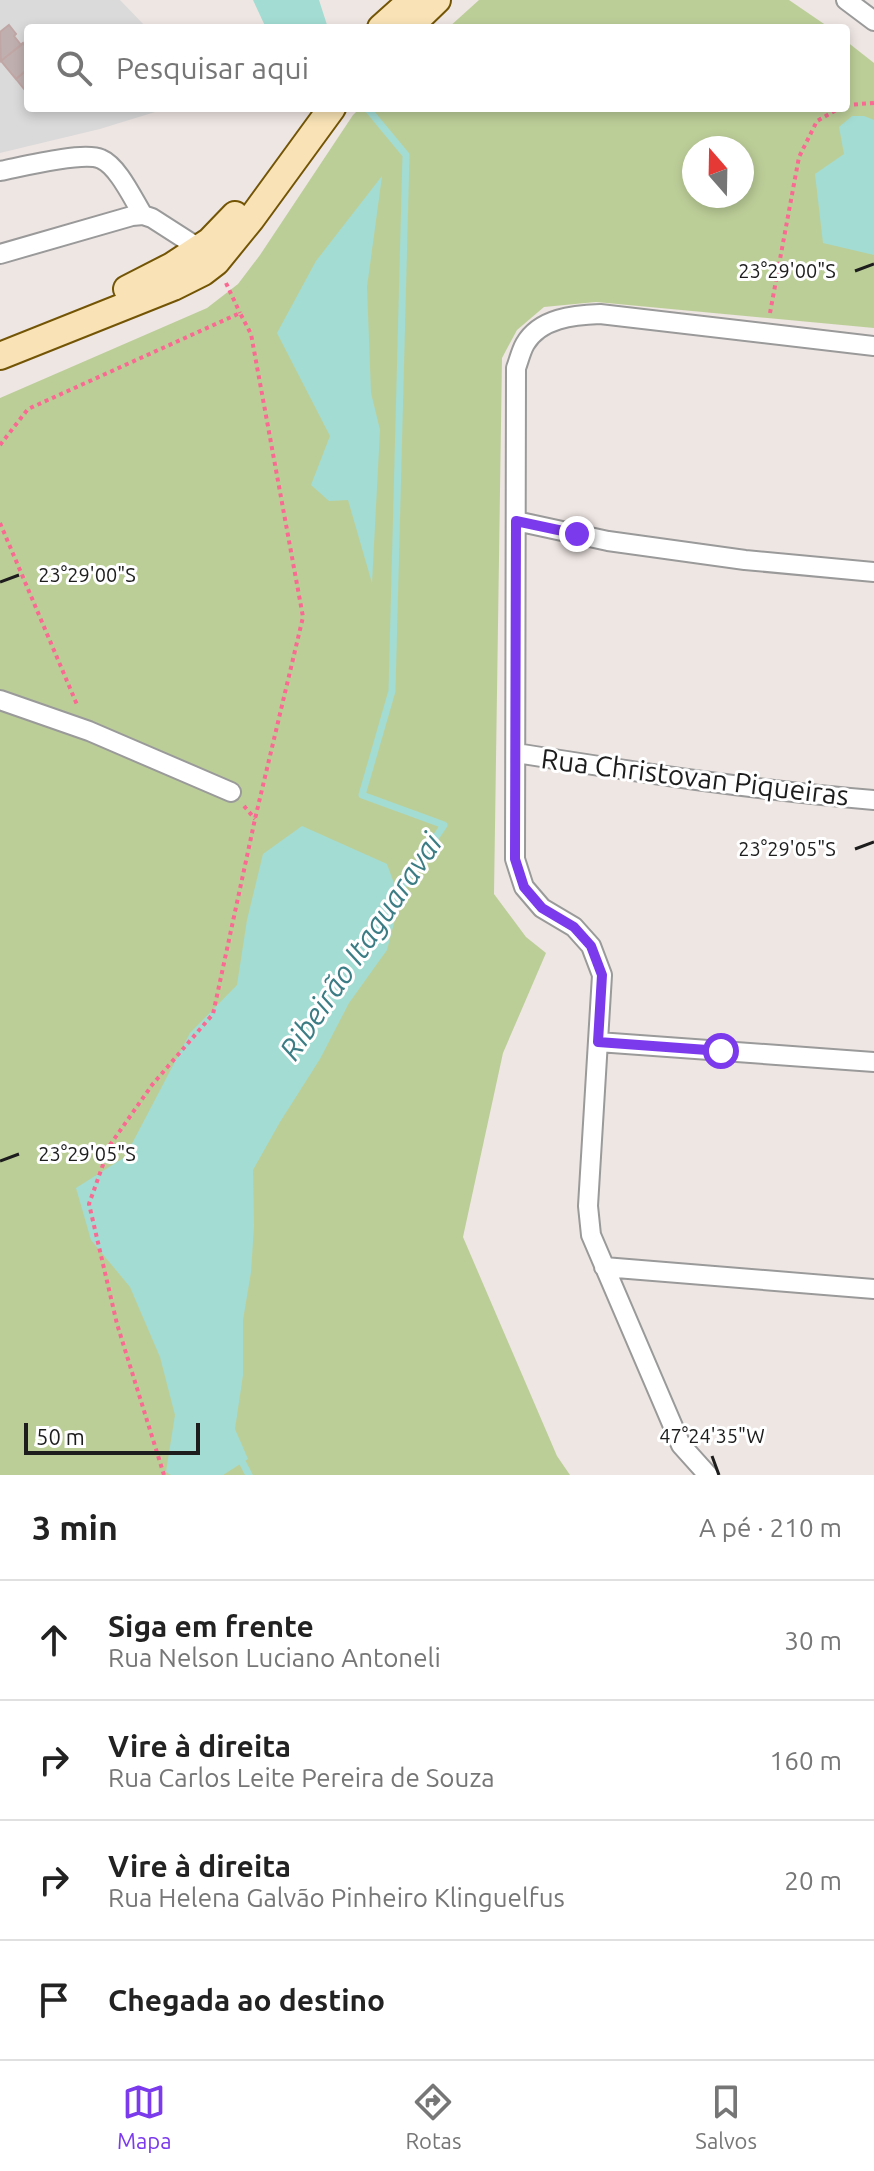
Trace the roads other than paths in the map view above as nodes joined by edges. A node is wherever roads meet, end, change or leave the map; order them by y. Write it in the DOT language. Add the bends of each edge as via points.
graph roads {
  1 [pos="412,0"];
  2 [pos="437,0"];
  3 [pos="846,0"];
  4 [pos="874,21"];
  5 [pos="385,24"];
  6 [pos="412,24"];
  7 [pos="309,112"];
  8 [pos="329,112"];
  9 [pos="0,171"];
  10 [pos="143,215"];
  11 [pos="211,253"];
  12 [pos="0,254"];
  13 [pos="874,346"];
  14 [pos="0,356"];
  15 [pos="516,521"];
  16 [pos="874,572"];
  17 [pos="0,700"];
  18 [pos="516,753"];
  19 [pos="231,792"];
  20 [pos="874,800"];
  21 [pos="598,1042"];
  22 [pos="874,1062"];
  23 [pos="604,1267"];
  24 [pos="874,1289"];
  25 [pos="708,1475"];
  1 -- 5 [label="street"];
  2 -- 6 [label="street"];
  3 -- 4 [label="street"];
  7 -- 11 [label="street" via="210,241"];
  8 -- 11 [label="street" via="251,219"];
  9 -- 10 [label="street" via="101,158 115,170"];
  10 -- 11 [label="street"];
  10 -- 12 [label="street"];
  11 -- 14 [label="street" via="172,266"];
  11 -- 14 [label="street" via="203,272"];
  13 -- 15 [label="street" via="600,314 570,315 544,326 526,342 516,368"];
  15 -- 16 [label="street" via="608,541"];
  15 -- 18 [label="street"];
  17 -- 19 [label="street" via="89,731"];
  18 -- 20 [label="street, Rua Christovan Piqueiras"];
  18 -- 21 [label="street" via="515,859 524,887 542,908 574,927 591,946 602,975"];
  21 -- 22 [label="street"];
  21 -- 23 [label="street" via="588,1206 591,1235"];
  23 -- 24 [label="street"];
  23 -- 25 [label="street" via="681,1445"];
}
